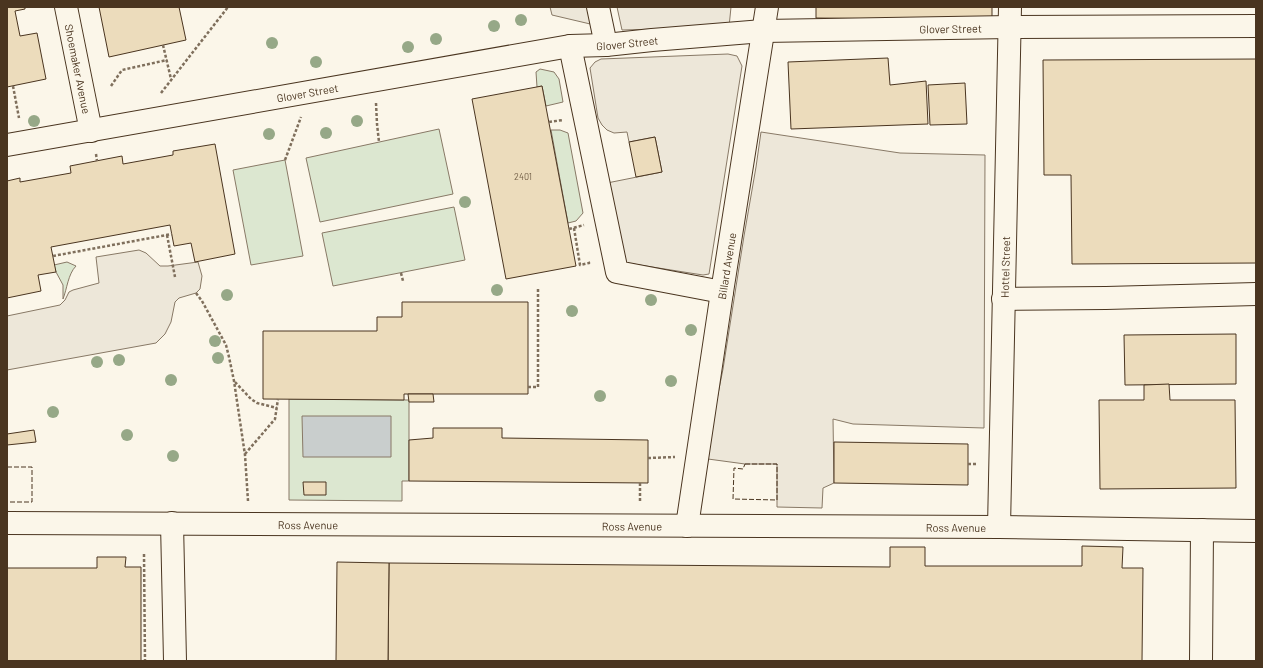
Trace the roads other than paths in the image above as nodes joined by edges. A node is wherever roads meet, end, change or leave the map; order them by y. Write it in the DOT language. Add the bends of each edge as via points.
graph roads {
  1 [pos="66,7"];
  2 [pos="598,7"];
  3 [pos="767,7"];
  4 [pos="1010,17"];
  5 [pos="1256,26"];
  6 [pos="764,31"];
  7 [pos="606,45"];
  8 [pos="570,46"];
  9 [pos="90,131"];
  10 [pos="7,145"];
  11 [pos="722,292"];
  12 [pos="1256,294"];
  13 [pos="1003,299"];
  14 [pos="7,523"];
  15 [pos="172,524"];
  16 [pos="687,526"];
  17 [pos="998,527"];
  18 [pos="1202,530"];
  19 [pos="1256,531"];
  20 [pos="175,661"];
  21 [pos="1201,661"];
  1 -- 9 [label="street, Shoemaker Avenue"];
  2 -- 7 [label="street"];
  3 -- 6 [label="street, Billard Avenue"];
  4 -- 5 [label="street, Glover Street"];
  4 -- 6 [label="street, Glover Street"];
  4 -- 13 [label="street, Hottel Street"];
  6 -- 7 [label="street, Glover Street"];
  6 -- 11 [label="street, Billard Avenue"];
  7 -- 8 [label="street, Glover Street"];
  8 -- 9 [label="street, Glover Street"];
  8 -- 11 [label="street" via="617,272"];
  9 -- 10 [label="street, Glover Street"];
  11 -- 16 [label="street, Billard Avenue"];
  12 -- 13 [label="street"];
  13 -- 17 [label="street, Hottel Street"];
  14 -- 15 [label="street, Ross Avenue"];
  15 -- 16 [label="street, Ross Avenue"];
  15 -- 20 [label="street"];
  16 -- 17 [label="street, Ross Avenue"];
  17 -- 18 [label="street, Ross Avenue"];
  18 -- 19 [label="street, Ross Avenue"];
  18 -- 21 [label="street"];
}
